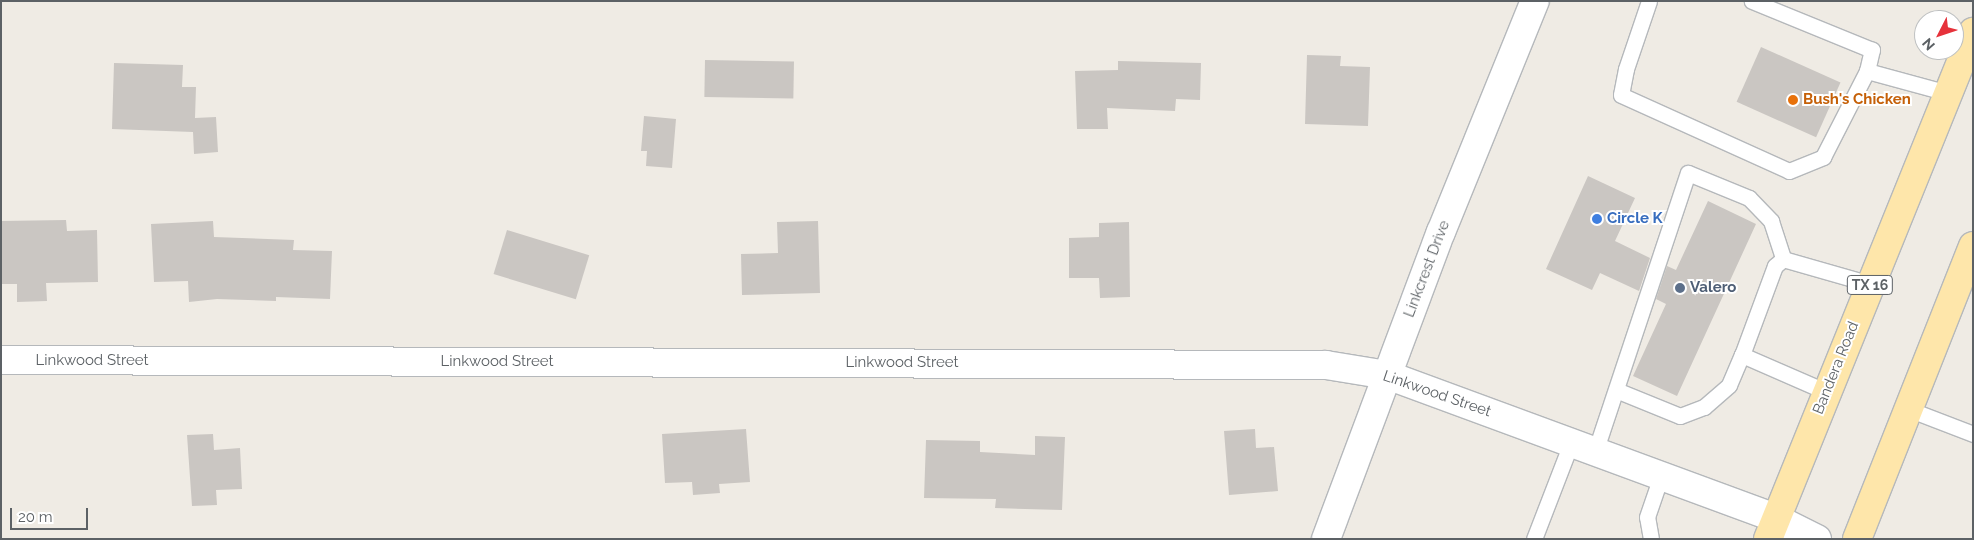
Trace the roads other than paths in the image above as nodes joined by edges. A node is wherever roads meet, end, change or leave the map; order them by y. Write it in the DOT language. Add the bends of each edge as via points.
graph roads {
  1 [pos="1536,1"];
  2 [pos="1648,1"];
  3 [pos="1752,1"];
  4 [pos="1973,32"];
  5 [pos="1867,70"];
  6 [pos="1948,94"];
  7 [pos="1971,254"];
  8 [pos="1783,258"];
  9 [pos="1870,284"];
  10 [pos="1742,355"];
  11 [pos="1,360"];
  12 [pos="1387,375"];
  13 [pos="1616,390"];
  14 [pos="1827,392"];
  15 [pos="1908,409"];
  16 [pos="1973,434"];
  17 [pos="1583,447"];
  18 [pos="1661,476"];
  19 [pos="1772,528"];
  20 [pos="1326,539"];
  21 [pos="1534,539"];
  22 [pos="1651,539"];
  23 [pos="1817,539"];
  24 [pos="1857,539"];
  1 -- 12 [label="street, Linkcrest Drive" via="1441,232"];
  2 -- 5 [label="lane" via="1621,95 1789,172 1823,157"];
  3 -- 5 [label="lane" via="1872,50"];
  4 -- 6 [label="main road, Bandera Road / TX 16"];
  5 -- 6 [label="lane"];
  6 -- 9 [label="main road, Bandera Road / TX 16"];
  7 -- 15 [label="main road"];
  8 -- 9 [label="lane"];
  8 -- 10 [label="lane" via="1775,266"];
  8 -- 13 [label="lane" via="1771,221 1749,198 1688,174"];
  9 -- 14 [label="main road, Bandera Road / TX 16"];
  10 -- 13 [label="lane" via="1729,385 1704,407 1680,416"];
  10 -- 14 [label="lane"];
  11 -- 12 [label="street, Linkwood Street" via="1326,365"];
  12 -- 17 [label="street, Linkwood Street"];
  12 -- 20 [label="street, Linkcrest Drive"];
  13 -- 17 [label="lane"];
  14 -- 19 [label="main road, Bandera Road / TX 16"];
  15 -- 16 [label="lane"];
  15 -- 24 [label="main road"];
  17 -- 18 [label="street, Linkwood Street"];
  17 -- 21 [label="lane"];
  18 -- 19 [label="street, Linkwood Street"];
  18 -- 22 [label="lane" via="1647,517"];
  19 -- 23 [label="street, Linkwood Street"];
}
